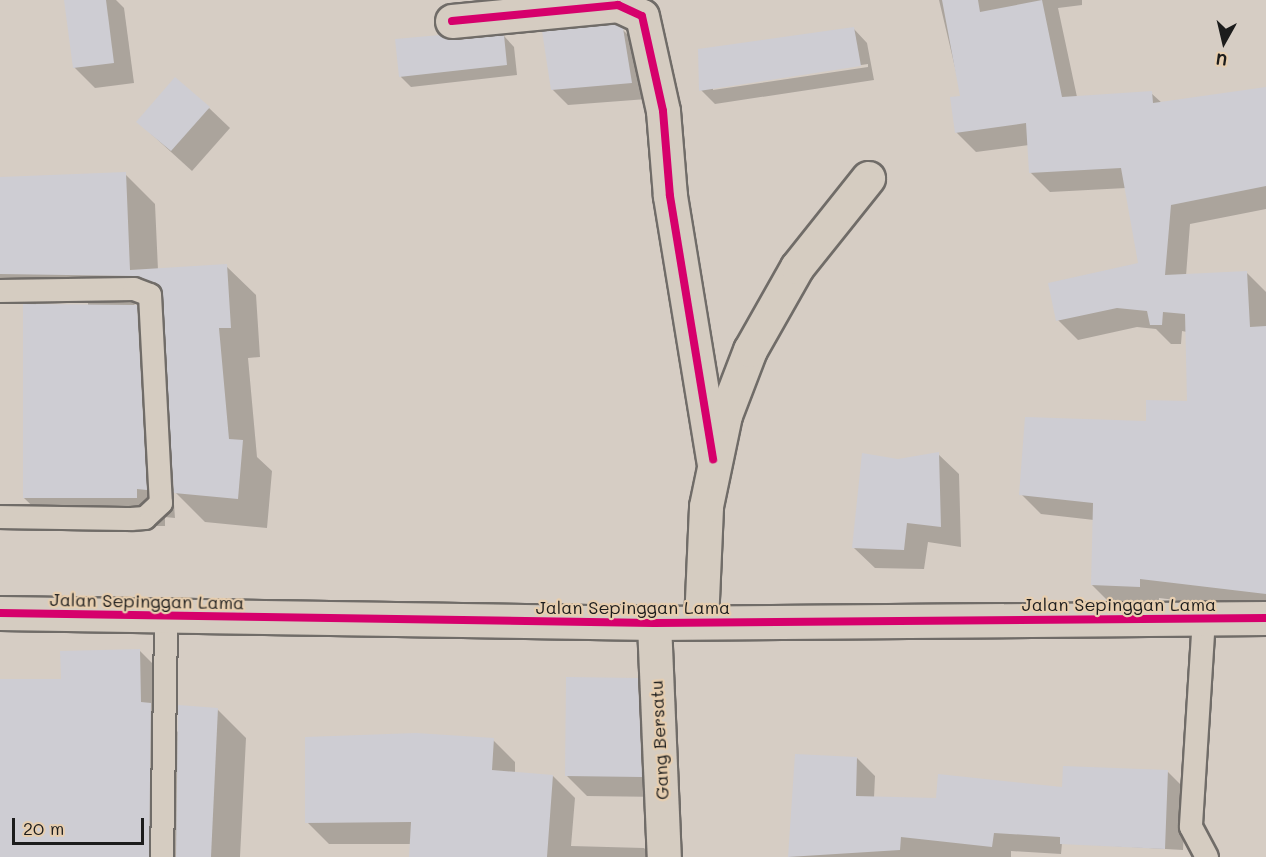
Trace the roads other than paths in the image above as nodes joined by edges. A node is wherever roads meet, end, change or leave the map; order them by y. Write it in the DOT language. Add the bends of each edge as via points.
graph roads {
  1 [pos="452,21"];
  2 [pos="868,178"];
  3 [pos="0,291"];
  4 [pos="713,460"];
  5 [pos="0,517"];
  6 [pos="0,613"];
  7 [pos="166,616"];
  8 [pos="1204,618"];
  9 [pos="1266,618"];
  10 [pos="701,622"];
  11 [pos="654,623"];
  12 [pos="162,857"];
  13 [pos="664,857"];
  14 [pos="1207,857"];
  1 -- 4 [label="street" via="618,5 642,16 663,111 670,196"];
  2 -- 4 [label="street" via="797,267 750,350"];
  3 -- 5 [label="lane" via="134,289 150,295 161,503 145,518"];
  4 -- 10 [label="street"];
  6 -- 7 [label="street, Jalan Sepinggan Lama"];
  7 -- 11 [label="street, Jalan Sepinggan Lama"];
  7 -- 12 [label="lane"];
  8 -- 9 [label="street, Jalan Sepinggan Lama"];
  8 -- 10 [label="street, Jalan Sepinggan Lama"];
  8 -- 14 [label="lane" via="1191,827"];
  10 -- 11 [label="street, Jalan Sepinggan Lama"];
  11 -- 13 [label="street, Gang Bersatu"];
}
